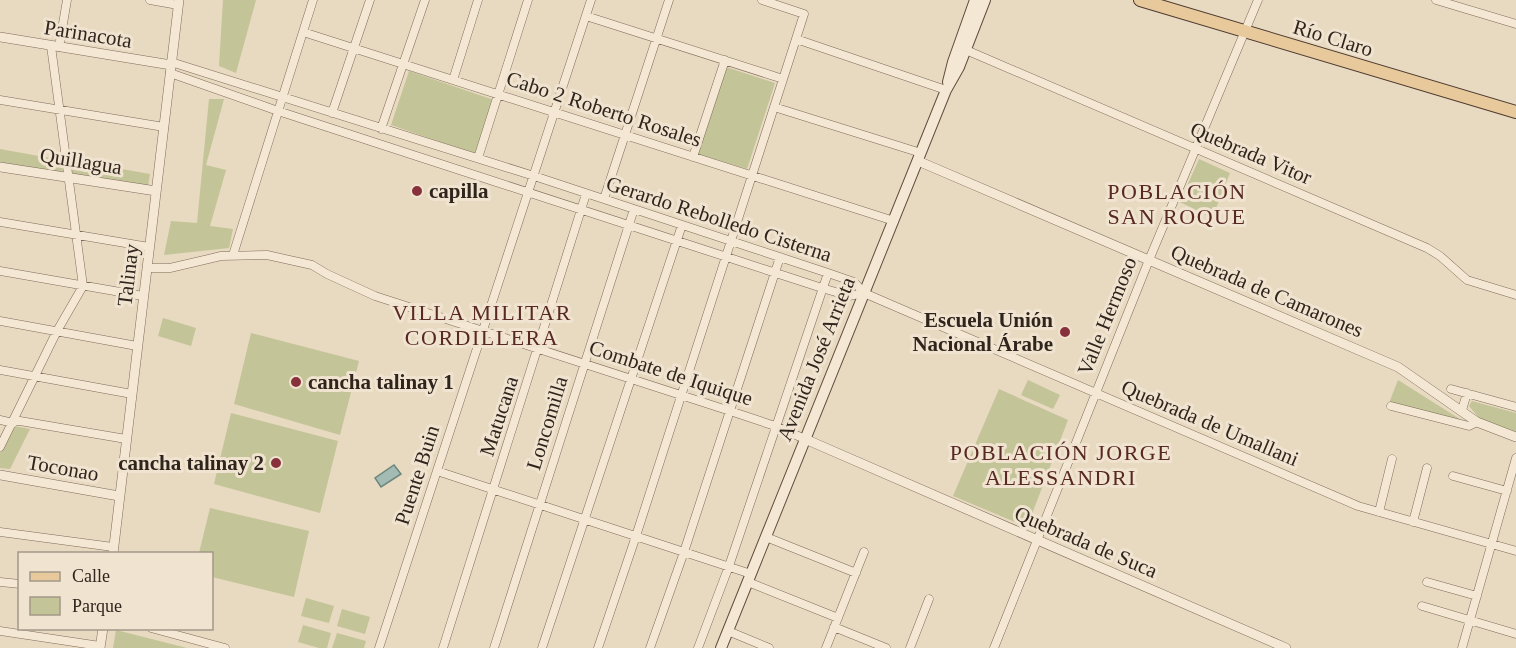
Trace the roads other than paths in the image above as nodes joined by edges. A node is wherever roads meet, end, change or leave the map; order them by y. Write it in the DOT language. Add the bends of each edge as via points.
graph roads {
  1 [pos="66,0"];
  2 [pos="150,0"];
  3 [pos="313,0"];
  4 [pos="370,0"];
  5 [pos="425,0"];
  6 [pos="478,0"];
  7 [pos="528,0"];
  8 [pos="591,0"];
  9 [pos="669,0"];
  10 [pos="762,0"];
  11 [pos="975,0"];
  12 [pos="985,0"];
  13 [pos="1140,0"];
  14 [pos="1258,0"];
  15 [pos="1436,0"];
  16 [pos="179,2"];
  17 [pos="1168,4"];
  18 [pos="586,16"];
  19 [pos="1516,24"];
  20 [pos="303,32"];
  21 [pos="1246,32"];
  22 [pos="0,37"];
  23 [pos="656,38"];
  24 [pos="796,39"];
  25 [pos="55,47"];
  26 [pos="354,48"];
  27 [pos="966,51"];
  28 [pos="725,60"];
  29 [pos="404,64"];
  30 [pos="171,67"];
  31 [pos="783,79"];
  32 [pos="453,80"];
  33 [pos="947,88"];
  34 [pos="498,94"];
  35 [pos="283,98"];
  36 [pos="0,99"];
  37 [pos="774,106"];
  38 [pos="60,109"];
  39 [pos="278,111"];
  40 [pos="555,112"];
  41 [pos="1516,112"];
  42 [pos="332,113"];
  43 [pos="164,127"];
  44 [pos="381,129"];
  45 [pos="625,135"];
  46 [pos="1195,149"];
  47 [pos="693,157"];
  48 [pos="920,157"];
  49 [pos="478,158"];
  50 [pos="0,167"];
  51 [pos="534,176"];
  52 [pos="753,176"];
  53 [pos="68,177"];
  54 [pos="156,191"];
  55 [pos="530,192"];
  56 [pos="586,194"];
  57 [pos="604,199"];
  58 [pos="582,209"];
  59 [pos="634,209"];
  60 [pos="894,221"];
  61 [pos="0,222"];
  62 [pos="630,225"];
  63 [pos="682,225"];
  64 [pos="76,235"];
  65 [pos="677,240"];
  66 [pos="732,241"];
  67 [pos="149,247"];
  68 [pos="233,255"];
  69 [pos="727,257"];
  70 [pos="780,257"];
  71 [pos="1149,260"];
  72 [pos="147,268"];
  73 [pos="0,271"];
  74 [pos="774,272"];
  75 [pos="828,273"];
  76 [pos="83,286"];
  77 [pos="822,288"];
  78 [pos="864,293"];
  79 [pos="1516,295"];
  80 [pos="144,296"];
  81 [pos="0,321"];
  82 [pos="484,330"];
  83 [pos="57,331"];
  84 [pos="137,346"];
  85 [pos="539,348"];
  86 [pos="585,364"];
  87 [pos="0,370"];
  88 [pos="35,377"];
  89 [pos="631,378"];
  90 [pos="1451,389"];
  91 [pos="1467,393"];
  92 [pos="132,394"];
  93 [pos="1095,394"];
  94 [pos="681,395"];
  95 [pos="1391,406"];
  96 [pos="1516,407"];
  97 [pos="730,411"];
  98 [pos="1462,411"];
  99 [pos="0,420"];
  100 [pos="13,421"];
  101 [pos="1477,422"];
  102 [pos="775,426"];
  103 [pos="1516,437"];
  104 [pos="126,439"];
  105 [pos="805,439"];
  106 [pos="0,447"];
  107 [pos="1516,458"];
  108 [pos="1392,459"];
  109 [pos="1427,468"];
  110 [pos="436,471"];
  111 [pos="0,475"];
  112 [pos="1453,476"];
  113 [pos="494,490"];
  114 [pos="1507,491"];
  115 [pos="120,496"];
  116 [pos="541,505"];
  117 [pos="1379,512"];
  118 [pos="586,520"];
  119 [pos="1413,522"];
  120 [pos="0,532"];
  121 [pos="636,536"];
  122 [pos="766,537"];
  123 [pos="1036,540"];
  124 [pos="1492,544"];
  125 [pos="113,550"];
  126 [pos="1516,551"];
  127 [pos="684,552"];
  128 [pos="864,552"];
  129 [pos="729,566"];
  130 [pos="856,573"];
  131 [pos="749,578"];
  132 [pos="0,582"];
  133 [pos="1427,582"];
  134 [pos="18,584"];
  135 [pos="1477,596"];
  136 [pos="929,599"];
  137 [pos="1422,606"];
  138 [pos="838,618"];
  139 [pos="1470,621"];
  140 [pos="834,627"];
  141 [pos="103,630"];
  142 [pos="158,630"];
  143 [pos="0,631"];
  144 [pos="728,632"];
  145 [pos="1516,634"];
  146 [pos="100,647"];
  147 [pos="225,648"];
  148 [pos="379,648"];
  149 [pos="443,648"];
  150 [pos="494,648"];
  151 [pos="542,648"];
  152 [pos="598,648"];
  153 [pos="650,648"];
  154 [pos="698,648"];
  155 [pos="721,648"];
  156 [pos="769,648"];
  157 [pos="826,648"];
  158 [pos="886,648"];
  159 [pos="910,648"];
  160 [pos="994,648"];
  161 [pos="1286,648"];
  162 [pos="1462,648"];
  1 -- 25 [label="street"];
  2 -- 16 [label="street"];
  3 -- 20 [label="street"];
  4 -- 26 [label="street"];
  5 -- 29 [label="street"];
  6 -- 32 [label="street"];
  7 -- 34 [label="street"];
  8 -- 18 [label="street, Puente Buin"];
  9 -- 23 [label="street"];
  10 -- 24 [label="street" via="804,14"];
  11 -- 33 [label="main road, Avenida José Arrieta"];
  12 -- 27 [label="main road, Avenida José Arrieta"];
  13 -- 17 [label="main road, Río Claro"];
  14 -- 21 [label="street, Valle Hermoso"];
  15 -- 19 [label="street"];
  16 -- 30 [label="street, Talinay"];
  17 -- 21 [label="main road, Río Claro"];
  18 -- 23 [label="street"];
  18 -- 40 [label="street, Puente Buin"];
  20 -- 26 [label="street, Cabo 2 Roberto Rosales"];
  20 -- 35 [label="street"];
  21 -- 41 [label="main road, Río Claro"];
  21 -- 46 [label="street, Valle Hermoso"];
  22 -- 25 [label="street, Parinacota"];
  23 -- 28 [label="street"];
  23 -- 45 [label="street"];
  24 -- 31 [label="street"];
  24 -- 33 [label="street"];
  25 -- 30 [label="street, Parinacota"];
  25 -- 38 [label="street"];
  26 -- 29 [label="street, Cabo 2 Roberto Rosales"];
  26 -- 42 [label="street"];
  27 -- 33 [label="main road, Avenida José Arrieta"];
  27 -- 46 [label="street, Quebrada Vitor"];
  28 -- 31 [label="street"];
  28 -- 47 [label="street"];
  29 -- 32 [label="street, Cabo 2 Roberto Rosales"];
  29 -- 44 [label="street"];
  30 -- 35 [label="street, Gerardo Rebolledo Cisterna"];
  30 -- 39 [label="street, Gerardo Rebolledo Cisterna"];
  30 -- 43 [label="street, Talinay"];
  31 -- 37 [label="street"];
  32 -- 34 [label="street, Cabo 2 Roberto Rosales"];
  33 -- 48 [label="main road, Avenida José Arrieta"];
  34 -- 40 [label="street, Cabo 2 Roberto Rosales"];
  34 -- 49 [label="street"];
  35 -- 39 [label="street"];
  35 -- 42 [label="street, Gerardo Rebolledo Cisterna"];
  36 -- 38 [label="street"];
  37 -- 48 [label="street"];
  37 -- 52 [label="street"];
  38 -- 43 [label="street"];
  38 -- 53 [label="street"];
  39 -- 55 [label="street, Gerardo Rebolledo Cisterna"];
  39 -- 68 [label="street"];
  40 -- 45 [label="street, Cabo 2 Roberto Rosales"];
  40 -- 51 [label="street, Puente Buin"];
  42 -- 44 [label="street, Gerardo Rebolledo Cisterna"];
  43 -- 54 [label="street, Talinay"];
  44 -- 49 [label="street, Gerardo Rebolledo Cisterna"];
  45 -- 47 [label="street, Cabo 2 Roberto Rosales"];
  45 -- 57 [label="street"];
  46 -- 71 [label="street, Valle Hermoso"];
  46 -- 79 [label="street, Quebrada Vitor" via="1427,248 1473,283"];
  47 -- 52 [label="street, Cabo 2 Roberto Rosales"];
  48 -- 60 [label="main road, Avenida José Arrieta"];
  48 -- 71 [label="street, Quebrada de Camarones"];
  49 -- 51 [label="street, Gerardo Rebolledo Cisterna"];
  50 -- 53 [label="street, Quillagua"];
  51 -- 55 [label="street, Puente Buin"];
  51 -- 56 [label="street, Gerardo Rebolledo Cisterna"];
  52 -- 60 [label="street, Cabo 2 Roberto Rosales"];
  52 -- 66 [label="street"];
  53 -- 54 [label="street, Quillagua"];
  53 -- 64 [label="street"];
  54 -- 67 [label="street, Talinay"];
  55 -- 58 [label="street, Gerardo Rebolledo Cisterna"];
  55 -- 82 [label="street, Puente Buin"];
  56 -- 57 [label="street, Gerardo Rebolledo Cisterna"];
  56 -- 58 [label="street, Matucana"];
  57 -- 59 [label="street, Gerardo Rebolledo Cisterna"];
  58 -- 62 [label="street, Gerardo Rebolledo Cisterna"];
  58 -- 85 [label="street, Matucana"];
  59 -- 62 [label="street, Loncomilla"];
  59 -- 63 [label="street, Gerardo Rebolledo Cisterna"];
  60 -- 78 [label="main road, Avenida José Arrieta"];
  61 -- 64 [label="street"];
  62 -- 65 [label="street, Gerardo Rebolledo Cisterna"];
  62 -- 86 [label="street, Loncomilla"];
  63 -- 65 [label="street"];
  63 -- 66 [label="street, Gerardo Rebolledo Cisterna"];
  64 -- 67 [label="street"];
  64 -- 76 [label="street"];
  65 -- 69 [label="street, Gerardo Rebolledo Cisterna"];
  65 -- 89 [label="street"];
  66 -- 69 [label="street"];
  66 -- 70 [label="street, Gerardo Rebolledo Cisterna"];
  67 -- 72 [label="street, Talinay"];
  68 -- 72 [label="street, Combate de Iquique" via="171,268"];
  68 -- 82 [label="street, Combate de Iquique" via="267,255 312,265 375,296"];
  69 -- 74 [label="street, Gerardo Rebolledo Cisterna"];
  69 -- 94 [label="street"];
  70 -- 74 [label="street"];
  70 -- 75 [label="street, Gerardo Rebolledo Cisterna"];
  71 -- 93 [label="street, Valle Hermoso"];
  71 -- 98 [label="street, Quebrada de Camarones" via="1398,367"];
  72 -- 80 [label="street, Talinay"];
  73 -- 76 [label="street"];
  74 -- 77 [label="street, Gerardo Rebolledo Cisterna"];
  74 -- 97 [label="street"];
  75 -- 77 [label="street"];
  75 -- 78 [label="street, Gerardo Rebolledo Cisterna" via="854,282"];
  76 -- 80 [label="street"];
  76 -- 83 [label="street"];
  77 -- 78 [label="street, Gerardo Rebolledo Cisterna" via="849,296"];
  77 -- 102 [label="street"];
  78 -- 93 [label="street, Quebrada de Umallani"];
  78 -- 105 [label="main road, Avenida José Arrieta"];
  80 -- 84 [label="street, Talinay"];
  81 -- 83 [label="street"];
  82 -- 85 [label="street, Combate de Iquique"];
  82 -- 110 [label="street, Puente Buin"];
  83 -- 84 [label="street"];
  83 -- 88 [label="street"];
  84 -- 92 [label="street, Talinay"];
  85 -- 86 [label="street, Combate de Iquique"];
  85 -- 113 [label="street, Matucana"];
  86 -- 89 [label="street, Combate de Iquique"];
  86 -- 116 [label="street, Loncomilla"];
  87 -- 88 [label="street"];
  88 -- 92 [label="street"];
  88 -- 100 [label="street"];
  89 -- 94 [label="street, Combate de Iquique"];
  89 -- 118 [label="street"];
  90 -- 91 [label="street"];
  91 -- 96 [label="street"];
  91 -- 98 [label="street"];
  92 -- 104 [label="street, Talinay"];
  93 -- 117 [label="street, Quebrada de Umallani"];
  93 -- 123 [label="street, Valle Hermoso"];
  94 -- 97 [label="street, Combate de Iquique"];
  94 -- 121 [label="street"];
  95 -- 101 [label="street, Quebrada de Camarones" via="1469,426"];
  97 -- 102 [label="street, Combate de Iquique"];
  97 -- 127 [label="street"];
  98 -- 101 [label="street, Quebrada de Camarones"];
  99 -- 100 [label="street"];
  100 -- 104 [label="street"];
  100 -- 106 [label="street"];
  101 -- 103 [label="street, Quebrada de Camarones"];
  102 -- 105 [label="street, Combate de Iquique"];
  102 -- 129 [label="street"];
  104 -- 115 [label="street, Talinay"];
  105 -- 122 [label="main road, Avenida José Arrieta"];
  105 -- 123 [label="street, Quebrada de Suca"];
  107 -- 114 [label="street"];
  108 -- 117 [label="street"];
  109 -- 119 [label="street"];
  110 -- 113 [label="street"];
  110 -- 148 [label="street, Puente Buin"];
  111 -- 115 [label="street, Toconao"];
  112 -- 114 [label="street"];
  113 -- 116 [label="street"];
  113 -- 149 [label="street, Matucana"];
  114 -- 124 [label="street"];
  115 -- 125 [label="street, Talinay"];
  116 -- 118 [label="street"];
  116 -- 150 [label="street, Loncomilla"];
  117 -- 119 [label="street, Quebrada de Umallani"];
  118 -- 121 [label="street"];
  118 -- 151 [label="street"];
  119 -- 124 [label="street, Quebrada de Umallani"];
  120 -- 125 [label="street"];
  121 -- 127 [label="street"];
  121 -- 152 [label="street"];
  122 -- 130 [label="street"];
  122 -- 131 [label="main road, Avenida José Arrieta"];
  123 -- 160 [label="street, Valle Hermoso"];
  123 -- 161 [label="street, Quebrada de Suca"];
  124 -- 126 [label="street, Quebrada de Umallani"];
  124 -- 135 [label="street"];
  127 -- 129 [label="street"];
  127 -- 153 [label="street"];
  128 -- 130 [label="street"];
  129 -- 131 [label="street"];
  129 -- 154 [label="street"];
  130 -- 138 [label="street"];
  131 -- 138 [label="street"];
  131 -- 144 [label="main road, Avenida José Arrieta"];
  132 -- 134 [label="street"];
  133 -- 135 [label="street"];
  135 -- 139 [label="street"];
  136 -- 159 [label="street"];
  137 -- 139 [label="street"];
  138 -- 140 [label="street"];
  139 -- 145 [label="street"];
  139 -- 162 [label="street"];
  140 -- 157 [label="street"];
  140 -- 158 [label="street"];
  141 -- 146 [label="street"];
  142 -- 147 [label="street"];
  143 -- 146 [label="street"];
  144 -- 155 [label="main road, Avenida José Arrieta"];
  144 -- 156 [label="street"];
}
